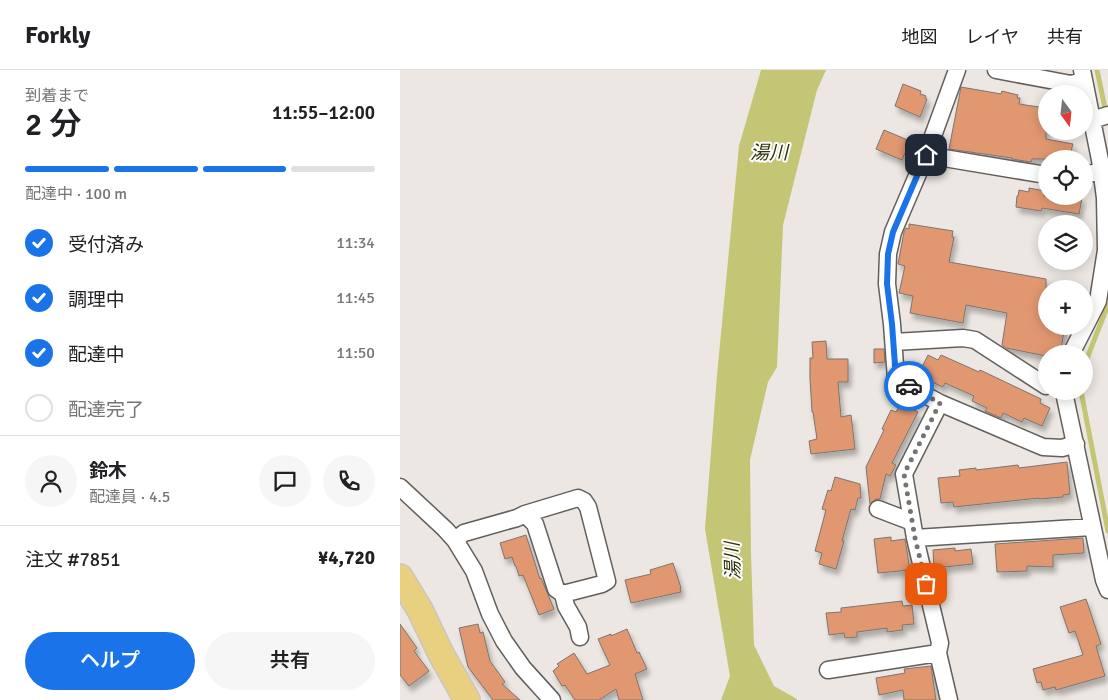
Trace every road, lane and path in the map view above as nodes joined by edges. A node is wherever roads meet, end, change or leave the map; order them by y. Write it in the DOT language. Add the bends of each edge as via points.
graph roads {
  1 [pos="957,70"];
  2 [pos="996,70"];
  3 [pos="1083,76"];
  4 [pos="1100,117"];
  5 [pos="926,155"];
  6 [pos="1106,169"];
  7 [pos="1093,173"];
  8 [pos="1038,174"];
  9 [pos="1107,250"];
  10 [pos="894,342"];
  11 [pos="1076,345"];
  12 [pos="1038,381"];
  13 [pos="1064,400"];
  14 [pos="940,403"];
  15 [pos="1076,444"];
  16 [pos="400,487"];
  17 [pos="878,509"];
  18 [pos="526,514"];
  19 [pos="1092,526"];
  20 [pos="914,530"];
  21 [pos="455,540"];
  22 [pos="400,577"];
  23 [pos="1108,590"];
  24 [pos="563,594"];
  25 [pos="580,637"];
  26 [pos="938,653"];
  27 [pos="828,670"];
  28 [pos="467,700"];
  29 [pos="552,700"];
  30 [pos="949,700"];
  1 -- 5 [label="street"];
  2 -- 3 [label="street" via="1071,84"];
  3 -- 4 [label="street"];
  4 -- 6 [label="street" via="1100,160"];
  5 -- 8 [label="street"];
  5 -- 10 [label="street" via="893,232 888,254 887,284"];
  6 -- 7 [label="street"];
  6 -- 9 [label="street"];
  9 -- 11 [label="street" via="1098,301"];
  10 -- 12 [label="street" via="975,340"];
  10 -- 14 [label="street" via="896,379"];
  13 -- 15 [label="street"];
  14 -- 15 [label="street" via="1043,448"];
  14 -- 20 [label="street" via="904,474"];
  15 -- 19 [label="street"];
  16 -- 21 [label="street"];
  17 -- 20 [label="street"];
  18 -- 21 [label="street" via="464,533"];
  18 -- 24 [label="street" via="535,524 556,589"];
  18 -- 24 [label="street" via="578,498 588,507 607,582"];
  19 -- 20 [label="street"];
  19 -- 23 [label="street"];
  20 -- 26 [label="street" via="940,643"];
  21 -- 29 [label="street" via="474,571 504,641"];
  22 -- 28 [label="main road"];
  24 -- 25 [label="street"];
  26 -- 27 [label="street"];
  26 -- 30 [label="street"];
}
